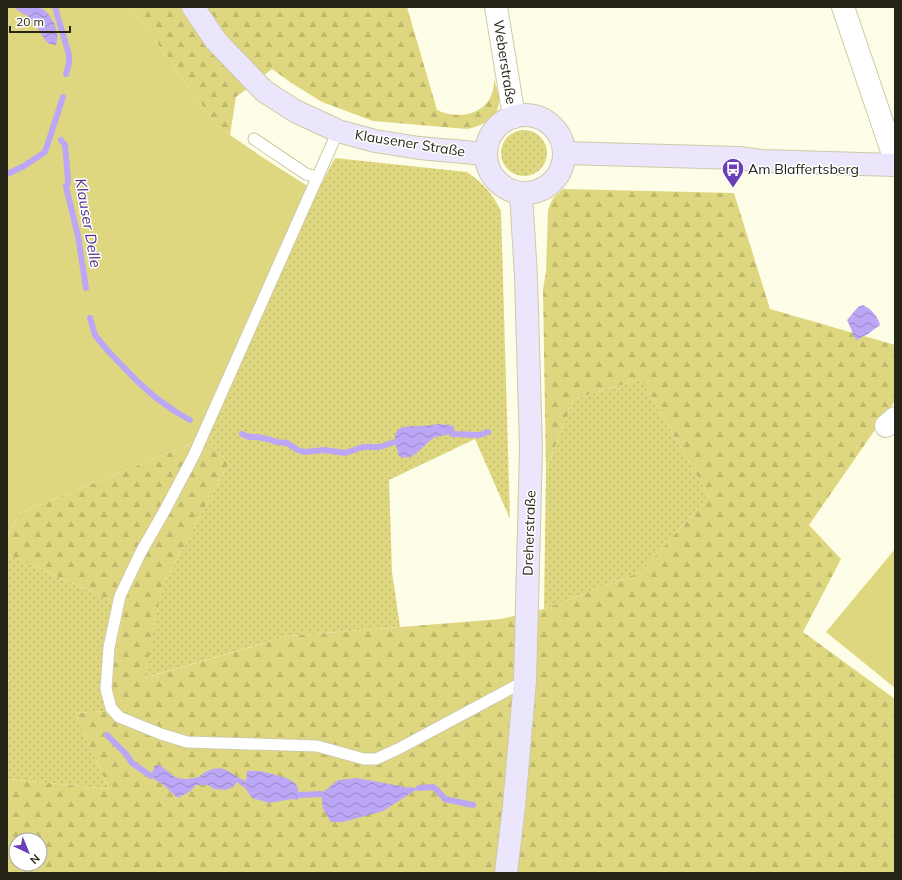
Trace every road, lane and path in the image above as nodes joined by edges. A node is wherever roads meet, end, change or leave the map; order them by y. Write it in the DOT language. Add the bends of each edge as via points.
graph roads {
  1 [pos="193,7"];
  2 [pos="496,7"];
  3 [pos="843,7"];
  4 [pos="514,117"];
  5 [pos="338,132"];
  6 [pos="254,139"];
  7 [pos="564,153"];
  8 [pos="486,154"];
  9 [pos="895,160"];
  10 [pos="895,165"];
  11 [pos="317,177"];
  12 [pos="521,193"];
  13 [pos="525,681"];
  14 [pos="506,873"];
  1 -- 5 [label="main road, Klausener Straße" via="216,41 264,91 295,111"];
  2 -- 4 [label="street, Weberstraße"];
  3 -- 9 [label="street"];
  4 -- 7 [label="main road" via="534,116 547,123 558,134"];
  4 -- 8 [label="main road" via="494,131 488,142"];
  5 -- 8 [label="main road, Klausener Straße" via="419,148"];
  5 -- 11 [label="lane"];
  6 -- 11 [label="lane" via="306,174"];
  7 -- 10 [label="main road"];
  7 -- 12 [label="main road" via="562,166 556,178 534,192"];
  8 -- 12 [label="main road" via="492,176 510,190"];
  11 -- 13 [label="lane" via="194,455 120,596 109,647 106,689 111,708 119,717 187,742 316,746 364,759 376,759"];
  12 -- 13 [label="main road, Dreherstraße" via="531,449"];
  13 -- 14 [label="main road, Dreherstraße"];
}
